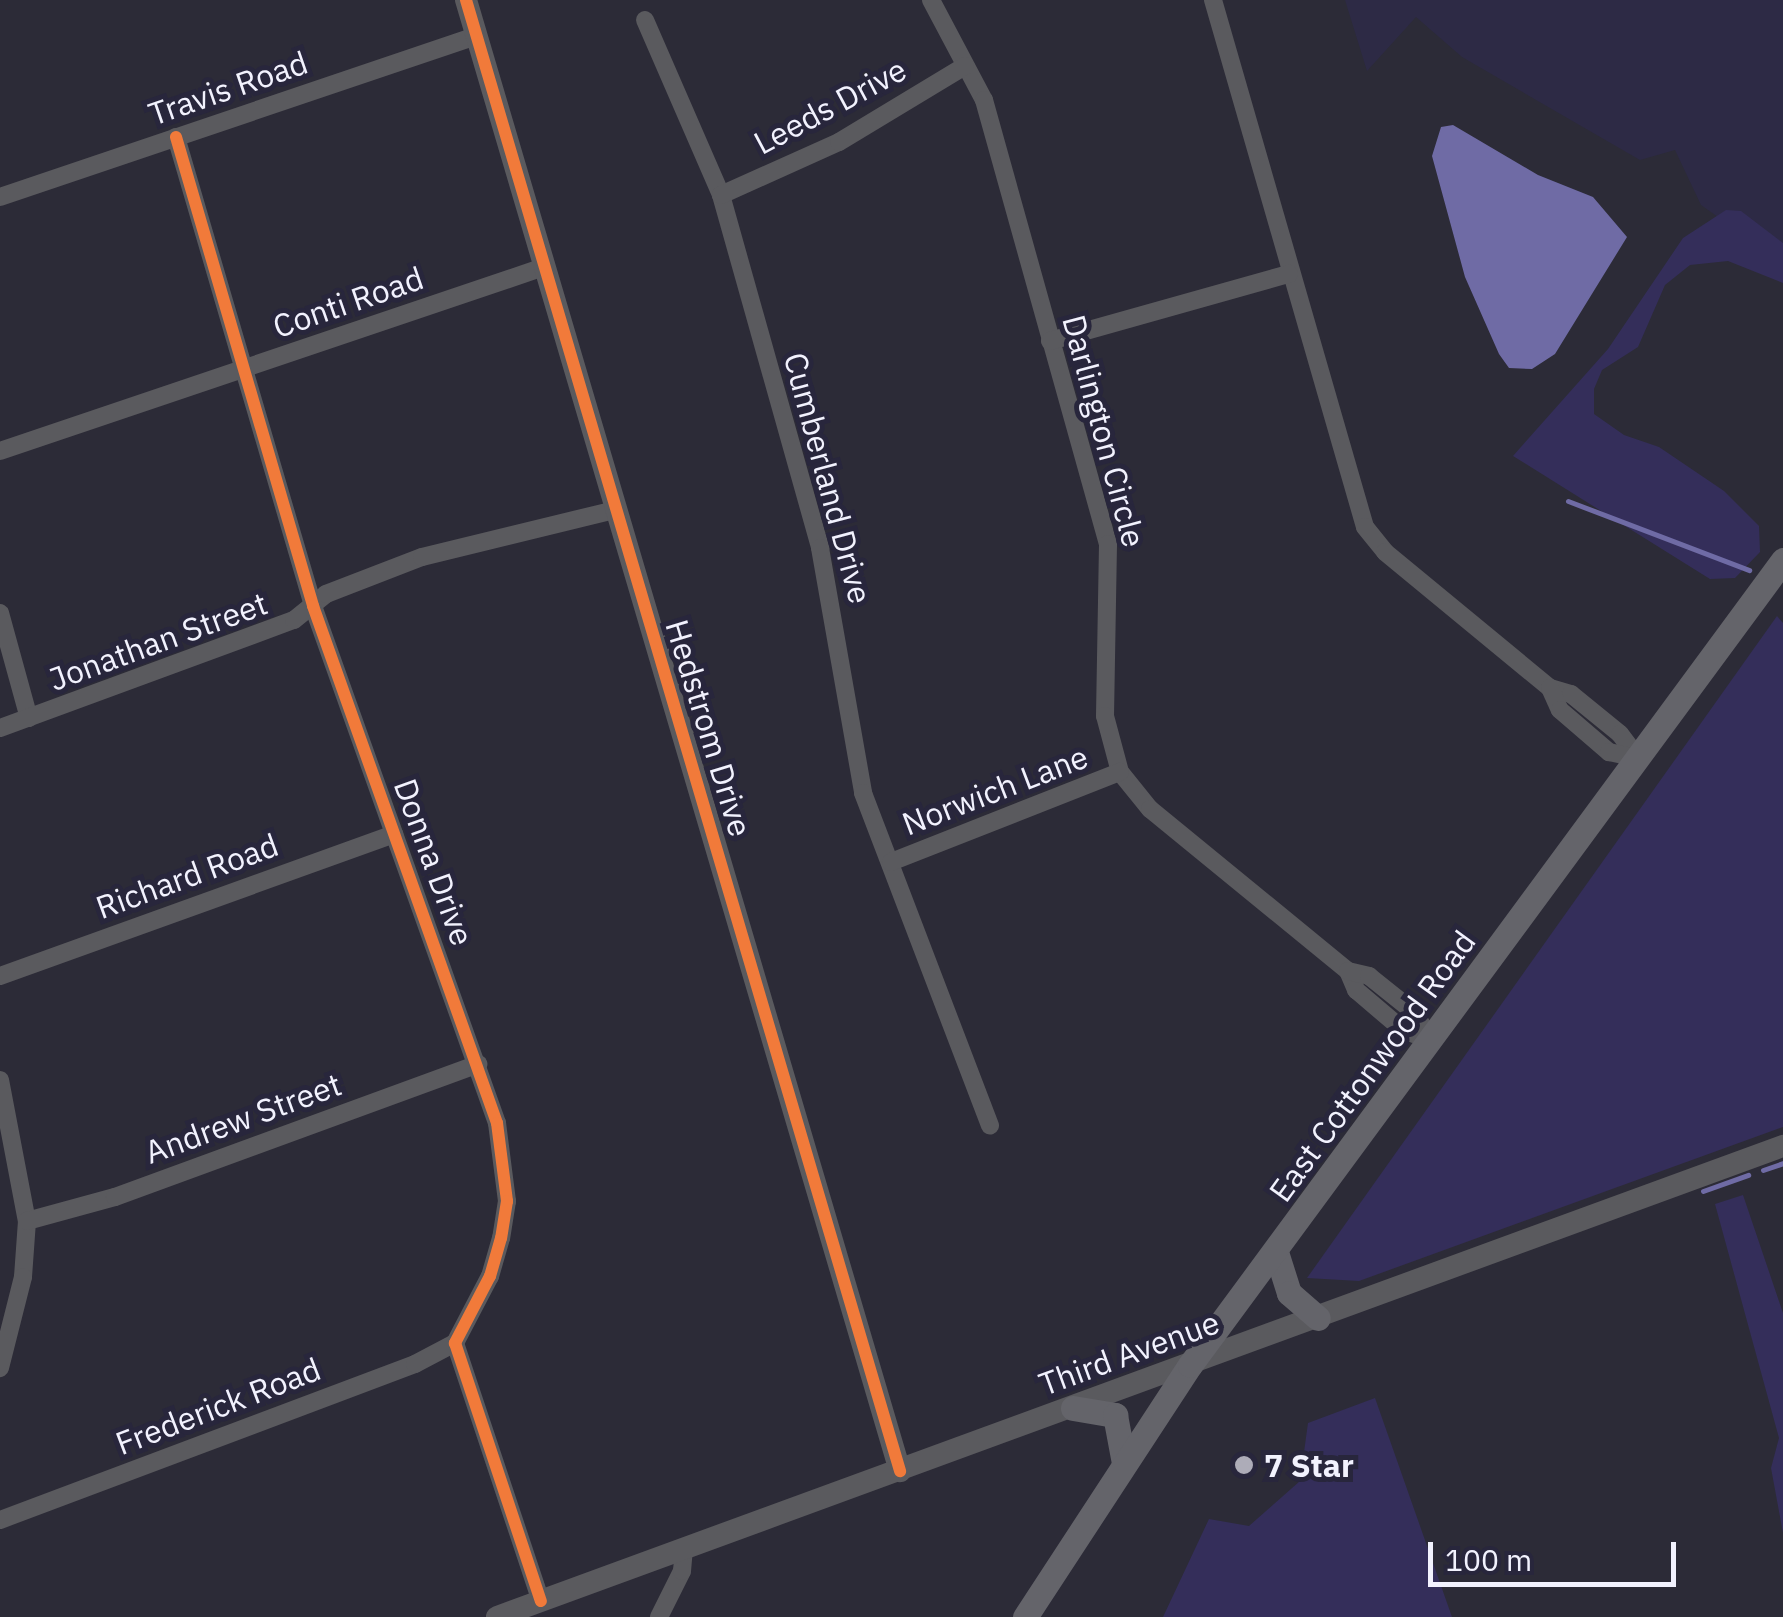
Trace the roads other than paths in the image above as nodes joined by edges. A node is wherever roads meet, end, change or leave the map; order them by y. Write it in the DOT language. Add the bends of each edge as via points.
graph roads {
  1 [pos="466,0"];
  2 [pos="932,0"];
  3 [pos="1213,0"];
  4 [pos="645,20"];
  5 [pos="476,36"];
  6 [pos="965,66"];
  7 [pos="176,137"];
  8 [pos="721,195"];
  9 [pos="0,197"];
  10 [pos="544,267"];
  11 [pos="1289,274"];
  12 [pos="1050,341"];
  13 [pos="244,368"];
  14 [pos="0,451"];
  15 [pos="615,510"];
  16 [pos="1783,560"];
  17 [pos="313,606"];
  18 [pos="0,612"];
  19 [pos="29,718"];
  20 [pos="0,728"];
  21 [pos="1638,758"];
  22 [pos="1120,772"];
  23 [pos="394,834"];
  24 [pos="891,862"];
  25 [pos="0,976"];
  26 [pos="1431,1040"];
  27 [pos="478,1064"];
  28 [pos="0,1080"];
  29 [pos="990,1126"];
  30 [pos="1783,1146"];
  31 [pos="27,1222"];
  32 [pos="1276,1252"];
  33 [pos="1318,1318"];
  34 [pos="456,1342"];
  35 [pos="1190,1365"];
  36 [pos="0,1368"];
  37 [pos="1073,1408"];
  38 [pos="1124,1463"];
  39 [pos="900,1471"];
  40 [pos="0,1520"];
  41 [pos="684,1550"];
  42 [pos="541,1601"];
  43 [pos="497,1617"];
  44 [pos="659,1617"];
  45 [pos="1025,1617"];
  1 -- 5 [label="street, Hedstrom Drive"];
  2 -- 6 [label="street, Darlington Circle"];
  3 -- 11 [label="street"];
  4 -- 8 [label="street, Cumberland Drive"];
  5 -- 7 [label="street, Travis Road"];
  5 -- 10 [label="street, Hedstrom Drive"];
  6 -- 8 [label="street, Leeds Drive" via="839,142"];
  6 -- 12 [label="street, Darlington Circle" via="984,100"];
  7 -- 9 [label="street, Travis Road"];
  7 -- 13 [label="street, Donna Drive"];
  8 -- 24 [label="street, Cumberland Drive" via="820,548 863,793"];
  10 -- 13 [label="street, Conti Road"];
  10 -- 15 [label="street, Hedstrom Drive"];
  11 -- 12 [label="street"];
  11 -- 21 [label="street" via="1366,526 1385,552 1550,688 1571,694"];
  12 -- 22 [label="street, Darlington Circle" via="1108,544 1105,716"];
  13 -- 14 [label="street, Conti Road"];
  13 -- 17 [label="street, Donna Drive"];
  15 -- 17 [label="street, Jonathan Street" via="422,558 326,594"];
  15 -- 39 [label="street, Hedstrom Drive"];
  16 -- 21 [label="main road, East Cottonwood Road"];
  17 -- 19 [label="street, Jonathan Street" via="294,620"];
  17 -- 23 [label="street, Donna Drive"];
  18 -- 19 [label="street"];
  19 -- 20 [label="street, Jonathan Street"];
  21 -- 26 [label="main road, East Cottonwood Road"];
  22 -- 24 [label="street, Norwich Lane"];
  22 -- 26 [label="street, Darlington Circle" via="1150,809 1348,971 1369,976 1414,1012"];
  23 -- 25 [label="street, Richard Road"];
  23 -- 27 [label="street, Donna Drive"];
  24 -- 29 [label="street, Cumberland Drive"];
  26 -- 32 [label="main road, East Cottonwood Road"];
  27 -- 31 [label="street, Andrew Street"];
  27 -- 34 [label="street, Donna Drive" via="497,1123 506,1201 490,1276"];
  28 -- 31 [label="street"];
  30 -- 33 [label="street, Third Avenue"];
  31 -- 36 [label="street" via="23,1277"];
  32 -- 33 [label="main road" via="1289,1292"];
  32 -- 35 [label="main road, East Cottonwood Road"];
  33 -- 35 [label="street, Third Avenue"];
  34 -- 40 [label="street, Frederick Road" via="415,1364"];
  34 -- 42 [label="street"];
  35 -- 37 [label="street, Third Avenue"];
  35 -- 38 [label="main road, East Cottonwood Road"];
  37 -- 38 [label="main road" via="1115,1415"];
  37 -- 39 [label="street, Third Avenue"];
  38 -- 45 [label="main road, East Cottonwood Road"];
  39 -- 41 [label="street, Third Avenue"];
  41 -- 42 [label="street, Third Avenue"];
  41 -- 44 [label="street" via="682,1571"];
  42 -- 43 [label="street, Third Avenue"];
}
